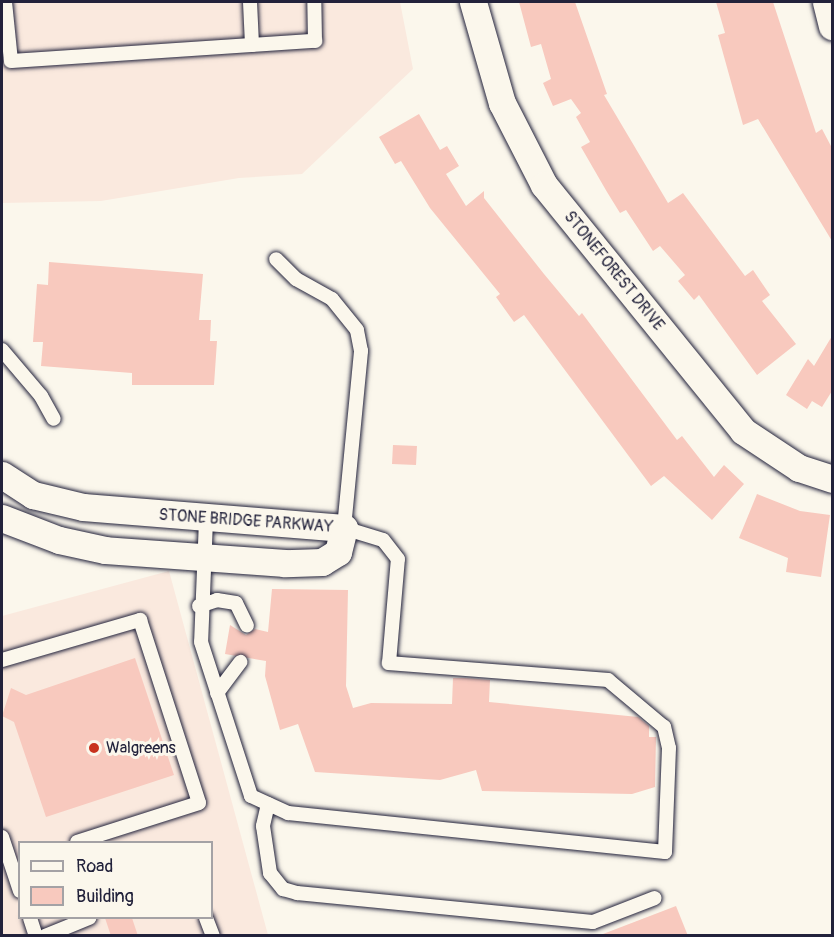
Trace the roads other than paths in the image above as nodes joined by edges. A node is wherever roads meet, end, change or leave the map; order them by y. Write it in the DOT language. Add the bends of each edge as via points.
graph roads {
  1 [pos="6,2"];
  2 [pos="250,2"];
  3 [pos="314,2"];
  4 [pos="473,2"];
  5 [pos="826,2"];
  6 [pos="832,26"];
  7 [pos="252,45"];
  8 [pos="276,259"];
  9 [pos="2,350"];
  10 [pos="54,419"];
  11 [pos="2,475"];
  12 [pos="832,479"];
  13 [pos="2,518"];
  14 [pos="206,520"];
  15 [pos="345,528"];
  16 [pos="203,557"];
  17 [pos="199,606"];
  18 [pos="247,626"];
  19 [pos="2,660"];
  20 [pos="240,662"];
  21 [pos="217,693"];
  22 [pos="268,804"];
  23 [pos="2,837"];
  24 [pos="82,841"];
  25 [pos="14,863"];
  26 [pos="18,882"];
  27 [pos="655,898"];
  28 [pos="30,919"];
  29 [pos="87,919"];
  30 [pos="206,919"];
  31 [pos="36,936"];
  32 [pos="45,936"];
  33 [pos="213,936"];
  1 -- 7 [label="lane" via="11,61"];
  2 -- 7 [label="lane"];
  3 -- 7 [label="lane" via="315,41"];
  4 -- 12 [label="street, STONEFOREST DRIVE" via="502,103 544,185 743,431 799,468"];
  5 -- 6 [label="street"];
  8 -- 15 [label="lane" via="296,279 332,299 357,330 361,351"];
  9 -- 10 [label="lane" via="41,396"];
  11 -- 14 [label="street, STONE BRIDGE PARKWAY" via="33,495 83,507"];
  13 -- 16 [label="street, STONE BRIDGE PARKWAY" via="58,540 105,550"];
  14 -- 15 [label="street, STONE BRIDGE PARKWAY"];
  14 -- 16 [label="lane"];
  15 -- 16 [label="street, STONE BRIDGE PARKWAY" via="338,552 322,561"];
  15 -- 22 [label="lane" via="383,540 398,559 389,663 608,680 664,727 669,748 665,852 288,813"];
  16 -- 17 [label="lane"];
  17 -- 18 [label="lane" via="217,600 236,603"];
  17 -- 21 [label="lane" via="201,642"];
  19 -- 24 [label="lane" via="140,620 199,803"];
  20 -- 21 [label="lane"];
  21 -- 22 [label="lane" via="250,796"];
  22 -- 27 [label="lane" via="263,826 270,873 283,889 297,893 593,922"];
  23 -- 25 [label="lane"];
  25 -- 26 [label="lane"];
  28 -- 31 [label="lane"];
  29 -- 32 [label="lane"];
  30 -- 33 [label="lane"];
}
